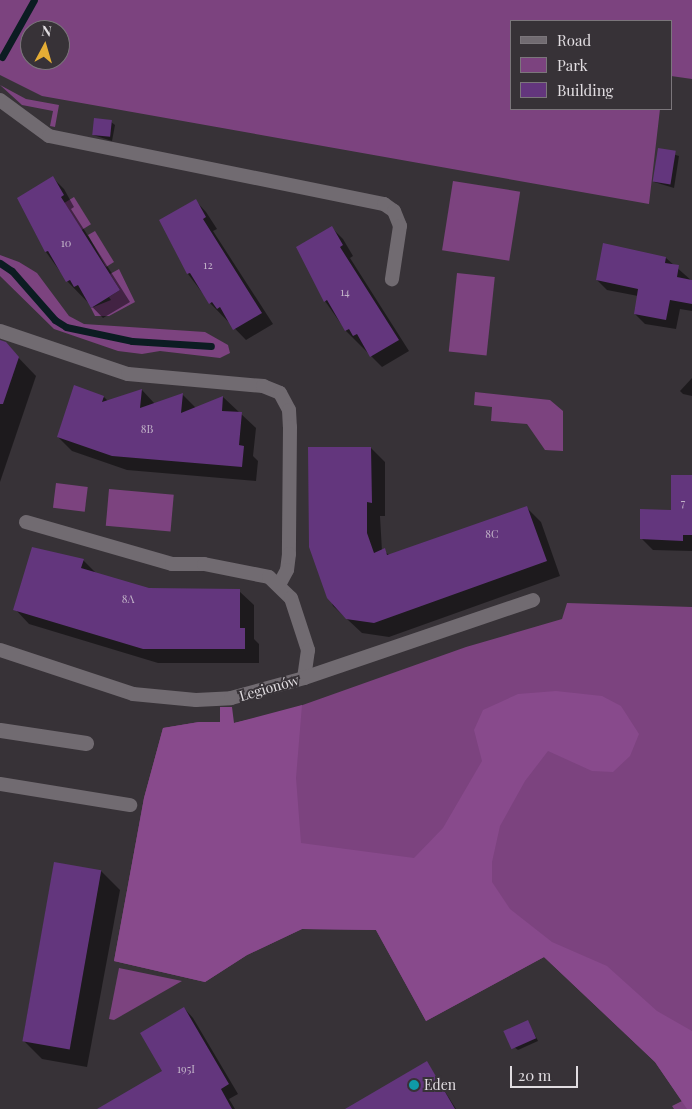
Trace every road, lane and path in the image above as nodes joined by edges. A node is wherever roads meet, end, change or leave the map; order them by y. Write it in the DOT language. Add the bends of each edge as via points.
graph roads {
  1 [pos="0,100"];
  2 [pos="392,279"];
  3 [pos="0,331"];
  4 [pos="26,522"];
  5 [pos="279,585"];
  6 [pos="533,600"];
  7 [pos="0,650"];
  8 [pos="304,678"];
  9 [pos="0,730"];
  10 [pos="86,743"];
  11 [pos="0,784"];
  12 [pos="130,805"];
  1 -- 2 [label="lane" via="49,136 384,204 394,212 400,226"];
  3 -- 5 [label="lane" via="128,374 263,386 280,393 289,410 290,427 289,554 287,570"];
  4 -- 5 [label="lane" via="172,564 204,564 258,573"];
  5 -- 8 [label="lane" via="291,598 308,650"];
  6 -- 8 [label="lane, Legionów"];
  7 -- 8 [label="lane, Legionów" via="128,693 153,697 196,700 240,697"];
  9 -- 10 [label="street"];
  11 -- 12 [label="lane"];
}
